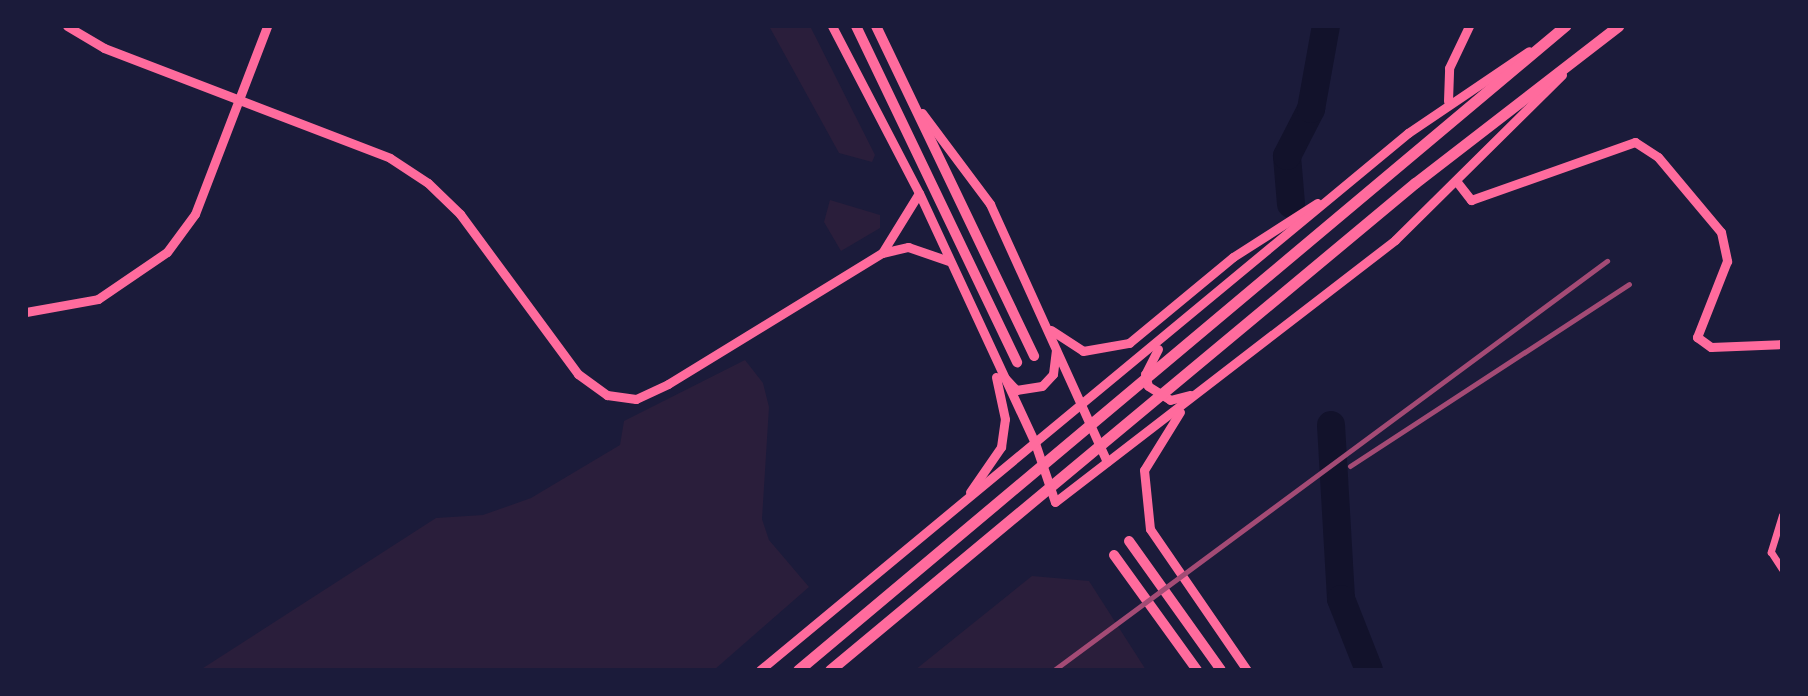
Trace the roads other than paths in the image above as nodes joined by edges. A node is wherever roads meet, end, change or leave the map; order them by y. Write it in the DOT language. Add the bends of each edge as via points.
graph roads {
  1 [pos="67,26"];
  2 [pos="267,26"];
  3 [pos="832,26"];
  4 [pos="856,26"];
  5 [pos="876,26"];
  6 [pos="1469,26"];
  7 [pos="1565,26"];
  8 [pos="1618,26"];
  9 [pos="1546,41"];
  10 [pos="1562,75"];
  11 [pos="240,100"];
  12 [pos="1448,101"];
  13 [pos="922,113"];
  14 [pos="1457,182"];
  15 [pos="1346,185"];
  16 [pos="919,193"];
  17 [pos="882,253"];
  18 [pos="949,261"];
  19 [pos="26,312"];
  20 [pos="1051,330"];
  21 [pos="1162,343"];
  22 [pos="1782,344"];
  23 [pos="1034,356"];
  24 [pos="1017,362"];
  25 [pos="994,366"];
  26 [pos="1197,394"];
  27 [pos="1080,408"];
  28 [pos="1035,443"];
  29 [pos="1107,462"];
  30 [pos="955,511"];
  31 [pos="1782,515"];
  32 [pos="1129,541"];
  33 [pos="1114,555"];
  34 [pos="1782,569"];
  35 [pos="760,670"];
  36 [pos="798,670"];
  37 [pos="830,670"];
  38 [pos="1197,670"];
  39 [pos="1221,670"];
  40 [pos="1247,670"];
  1 -- 11 [label="street"];
  2 -- 11 [label="street"];
  3 -- 16 [label="street"];
  4 -- 24 [label="main road"];
  5 -- 13 [label="main road"];
  6 -- 12 [label="street" via="1449,68"];
  7 -- 9 [label="main road"];
  8 -- 10 [label="main road"];
  9 -- 12 [label="street"];
  9 -- 36 [label="main road" via="1407,164"];
  10 -- 14 [label="street"];
  10 -- 37 [label="main road" via="1415,183"];
  11 -- 17 [label="street" via="390,158 428,183 460,214 578,374 607,395 636,399 668,384"];
  11 -- 19 [label="street" via="195,214 167,252 98,299"];
  12 -- 15 [label="street"];
  13 -- 20 [label="street" via="990,204"];
  13 -- 23 [label="main road"];
  14 -- 22 [label="street" via="1471,200 1635,142 1658,157 1721,232 1727,261 1697,337 1711,347"];
  14 -- 26 [label="street" via="1395,240"];
  15 -- 20 [label="street" via="1233,257 1129,343 1083,351"];
  15 -- 21 [label="street"];
  16 -- 17 [label="street"];
  16 -- 18 [label="street"];
  17 -- 18 [label="street" via="908,247"];
  18 -- 25 [label="street"];
  20 -- 25 [label="street" via="1057,358 1042,386 1016,390"];
  20 -- 27 [label="street"];
  21 -- 26 [label="street" via="1145,374 1148,386 1170,400"];
  21 -- 27 [label="street"];
  25 -- 28 [label="street"];
  25 -- 30 [label="street" via="1005,419 1001,447"];
  26 -- 29 [label="street"];
  26 -- 40 [label="street" via="1150,450 1142,494 1150,529"];
  27 -- 28 [label="street"];
  27 -- 29 [label="street"];
  28 -- 29 [label="street" via="1055,502"];
  28 -- 30 [label="street"];
  30 -- 35 [label="street"];
  31 -- 34 [label="street" via="1771,552"];
  32 -- 39 [label="main road"];
  33 -- 38 [label="main road"];
}
